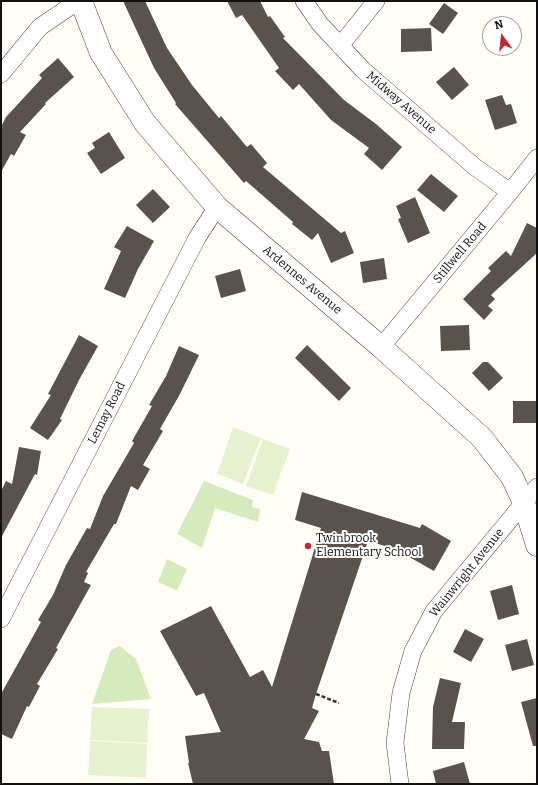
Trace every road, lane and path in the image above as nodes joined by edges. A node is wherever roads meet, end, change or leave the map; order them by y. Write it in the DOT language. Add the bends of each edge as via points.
graph roads {
  1 [pos="80,1"];
  2 [pos="304,1"];
  3 [pos="376,1"];
  4 [pos="340,46"];
  5 [pos="1,74"];
  6 [pos="537,158"];
  7 [pos="510,192"];
  8 [pos="217,207"];
  9 [pos="381,346"];
  10 [pos="530,495"];
  11 [pos="537,545"];
  12 [pos="1,620"];
  13 [pos="316,694"];
  14 [pos="339,703"];
  15 [pos="400,784"];
  1 -- 5 [label="street" via="40,27"];
  1 -- 8 [label="street, Ardennes Avenue" via="101,53 145,123"];
  2 -- 4 [label="street, Midway Avenue"];
  3 -- 4 [label="street"];
  4 -- 7 [label="street, Midway Avenue" via="363,70 475,167"];
  6 -- 7 [label="street, Stillwell Road"];
  7 -- 9 [label="street, Stillwell Road"];
  8 -- 9 [label="street, Ardennes Avenue"];
  8 -- 12 [label="street, Lemay Road" via="193,245"];
  9 -- 10 [label="street, Ardennes Avenue" via="482,438 512,477"];
  10 -- 11 [label="street, Ardennes Avenue"];
  10 -- 15 [label="street, Wainwright Avenue" via="434,611 413,651 401,693 395,743"];
  13 -- 14 [label="path"];
}
